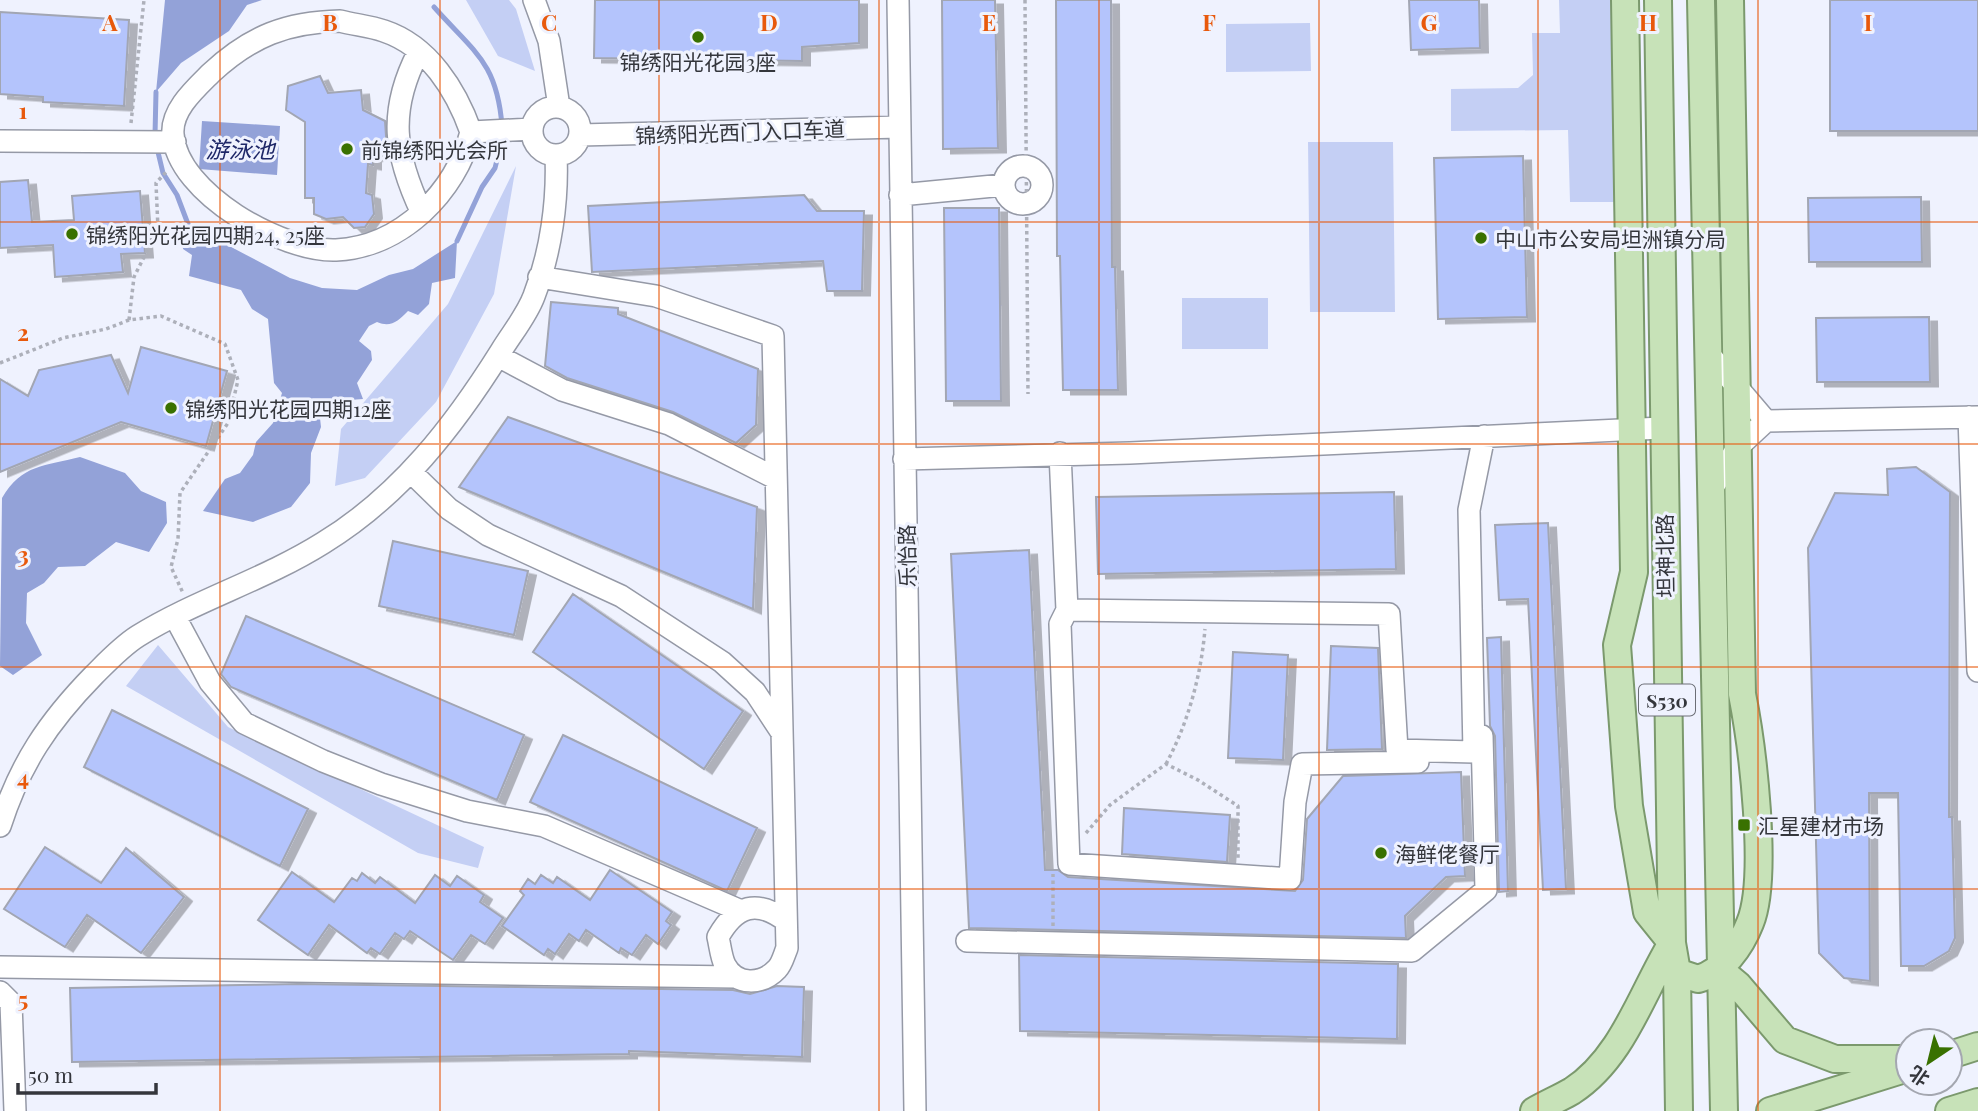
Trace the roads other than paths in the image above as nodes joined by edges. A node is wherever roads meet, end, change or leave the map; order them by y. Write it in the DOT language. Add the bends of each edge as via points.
graph roads {
  1 [pos="898,0"];
  2 [pos="1625,0"];
  3 [pos="1658,0"];
  4 [pos="1701,0"];
  5 [pos="1730,0"];
  6 [pos="540,3"];
  7 [pos="418,53"];
  8 [pos="559,107"];
  9 [pos="900,127"];
  10 [pos="532,129"];
  11 [pos="471,132"];
  12 [pos="580,135"];
  13 [pos="0,141"];
  14 [pos="175,142"];
  15 [pos="556,155"];
  16 [pos="1004,185"];
  17 [pos="901,195"];
  18 [pos="422,212"];
  19 [pos="538,277"];
  20 [pos="1709,354"];
  21 [pos="498,356"];
  22 [pos="1735,387"];
  23 [pos="1973,417"];
  24 [pos="1766,421"];
  25 [pos="1662,428"];
  26 [pos="1632,430"];
  27 [pos="1484,436"];
  28 [pos="1737,448"];
  29 [pos="1060,453"];
  30 [pos="904,459"];
  31 [pos="411,472"];
  32 [pos="775,478"];
  33 [pos="1712,489"];
  34 [pos="1470,505"];
  35 [pos="1067,610"];
  36 [pos="183,613"];
  37 [pos="1978,671"];
  38 [pos="780,730"];
  39 [pos="1474,757"];
  40 [pos="0,826"];
  41 [pos="1480,903"];
  42 [pos="741,911"];
  43 [pos="786,921"];
  44 [pos="967,941"];
  45 [pos="1672,943"];
  46 [pos="0,967"];
  47 [pos="1720,970"];
  48 [pos="1676,972"];
  49 [pos="735,977"];
  50 [pos="0,992"];
  51 [pos="1894,1059"];
  52 [pos="1894,1072"];
  53 [pos="15,1111"];
  54 [pos="915,1111"];
  55 [pos="1534,1111"];
  56 [pos="1679,1111"];
  57 [pos="1724,1111"];
  58 [pos="1770,1111"];
  1 -- 9 [label="street, 乐怡路"];
  2 -- 26 [label="main road"];
  3 -- 25 [label="main road, 坦神北路 / S530"];
  4 -- 20 [label="main road, S530"];
  5 -- 22 [label="main road"];
  6 -- 8 [label="street"];
  7 -- 11 [label="street" via="443,74"];
  7 -- 14 [label="street" via="385,31 341,22 282,28 232,55 199,85 176,116"];
  7 -- 18 [label="street" via="399,101 397,137"];
  8 -- 10 [label="street" via="544,110"];
  8 -- 12 [label="street" via="578,120"];
  9 -- 12 [label="street, 锦绣阳光西门入口车道"];
  9 -- 17 [label="street, 乐怡路"];
  10 -- 11 [label="street"];
  10 -- 15 [label="street" via="541,150"];
  11 -- 18 [label="street" via="453,178"];
  12 -- 15 [label="street" via="571,149"];
  13 -- 14 [label="street"];
  14 -- 18 [label="street" via="184,164 210,198 298,244 333,250 368,244"];
  15 -- 19 [label="street" via="557,191"];
  16 -- 16 [label="street" via="1012,170 1024,166 1035,170 1042,180 1041,193 1025,204 1013,201"];
  16 -- 17 [label="street"];
  17 -- 30 [label="street, 乐怡路"];
  19 -- 21 [label="street" via="534,296"];
  19 -- 32 [label="street" via="656,296 772,336"];
  20 -- 22 [label="street"];
  20 -- 33 [label="main road, S530"];
  21 -- 31 [label="street" via="458,418"];
  21 -- 32 [label="street" via="562,390 669,424"];
  22 -- 24 [label="street"];
  22 -- 28 [label="main road"];
  23 -- 24 [label="street"];
  23 -- 37 [label="street"];
  24 -- 28 [label="street"];
  25 -- 26 [label="street"];
  25 -- 45 [label="main road, 坦神北路 / S530"];
  26 -- 27 [label="street"];
  26 -- 45 [label="main road" via="1634,572 1617,645 1628,793 1647,912"];
  27 -- 29 [label="street"];
  27 -- 34 [label="street"];
  28 -- 33 [label="street"];
  28 -- 47 [label="main road" via="1742,694 1752,747 1758,874 1751,922"];
  29 -- 30 [label="street"];
  29 -- 35 [label="street"];
  30 -- 54 [label="street, 乐怡路"];
  31 -- 36 [label="street" via="323,543"];
  31 -- 38 [label="street" via="449,509 488,535 621,596 722,662 755,692"];
  32 -- 38 [label="street"];
  33 -- 47 [label="main road, S530"];
  34 -- 39 [label="street"];
  34 -- 41 [label="street" via="1475,519 1483,768 1486,890"];
  35 -- 39 [label="street" via="1389,614 1397,750"];
  35 -- 39 [label="street" via="1060,624 1069,864 1290,879 1302,764"];
  36 -- 40 [label="street" via="136,637 67,703 36,743"];
  36 -- 42 [label="street" via="210,682 244,723 382,784 467,811 544,826"];
  38 -- 43 [label="street"];
  39 -- 41 [label="street"];
  41 -- 44 [label="street" via="1412,951"];
  42 -- 43 [label="street" via="771,909"];
  42 -- 49 [label="street" via="729,918 718,937 725,964"];
  43 -- 49 [label="street" via="787,948 779,968 762,980"];
  45 -- 48 [label="main road, 坦神北路 / S530"];
  45 -- 55 [label="main road" via="1651,977 1635,1017 1601,1065 1574,1090"];
  46 -- 49 [label="street"];
  47 -- 48 [label="main road" via="1698,979"];
  47 -- 51 [label="main road" via="1785,1040 1835,1059"];
  47 -- 57 [label="main road, S530"];
  48 -- 56 [label="main road, 坦神北路 / S530"];
  50 -- 53 [label="street" via="11,1003"];
  52 -- 58 [label="main road"];
}
